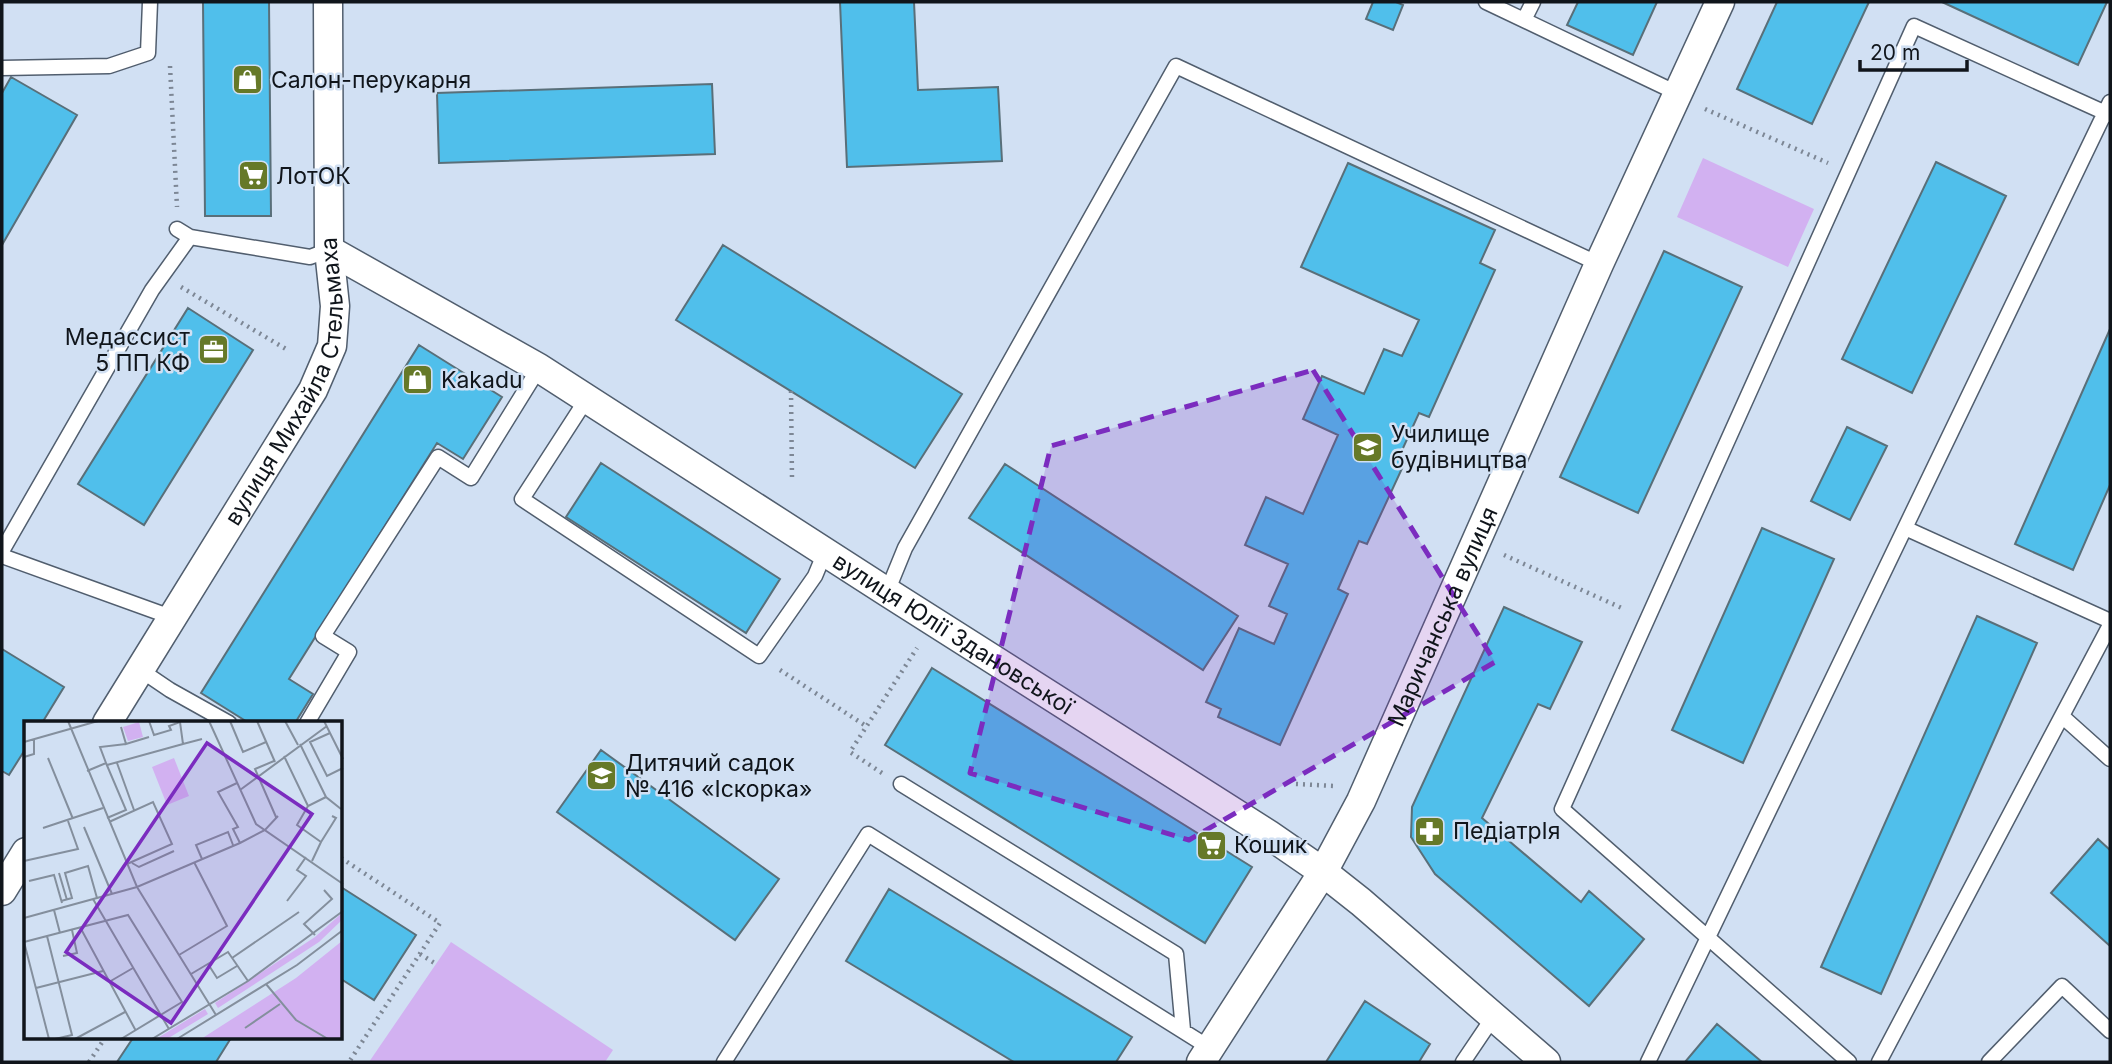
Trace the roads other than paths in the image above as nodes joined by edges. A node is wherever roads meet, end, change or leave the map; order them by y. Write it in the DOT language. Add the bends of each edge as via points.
graph roads {
  1 [pos="150,2"];
  2 [pos="328,2"];
  3 [pos="1486,2"];
  4 [pos="1533,2"];
  5 [pos="1720,2"];
  6 [pos="1524,19"];
  7 [pos="2,68"];
  8 [pos="1677,93"];
  9 [pos="2109,110"];
  10 [pos="177,229"];
  11 [pos="190,237"];
  12 [pos="328,250"];
  13 [pos="1599,264"];
  14 [pos="540,368"];
  15 [pos="586,400"];
  16 [pos="1905,528"];
  17 [pos="825,552"];
  18 [pos="2,554"];
  19 [pos="887,592"];
  20 [pos="171,617"];
  21 [pos="2110,623"];
  22 [pos="139,669"];
  23 [pos="2063,717"];
  24 [pos="108,721"];
  25 [pos="225,721"];
  26 [pos="308,721"];
  27 [pos="2110,759"];
  28 [pos="901,784"];
  29 [pos="24,855"];
  30 [pos="1323,872"];
  31 [pos="2,891"];
  32 [pos="1708,937"];
  33 [pos="1494,1016"];
  34 [pos="1183,1030"];
  35 [pos="2110,1031"];
  36 [pos="1206,1055"];
  37 [pos="724,1062"];
  38 [pos="1463,1062"];
  39 [pos="1546,1062"];
  40 [pos="1648,1062"];
  41 [pos="1849,1062"];
  42 [pos="1879,1062"];
  43 [pos="1989,1062"];
  1 -- 7 [label="lane" via="148,53 109,66"];
  2 -- 12 [label="street, вулиця Михайла Стельмаха"];
  3 -- 6 [label="lane"];
  4 -- 6 [label="lane"];
  5 -- 8 [label="street, Маричанська вулиця"];
  6 -- 8 [label="lane"];
  8 -- 13 [label="street, Маричанська вулиця"];
  9 -- 16 [label="lane"];
  9 -- 32 [label="lane" via="1914,26 1562,809"];
  10 -- 11 [label="lane"];
  11 -- 12 [label="lane" via="310,257"];
  11 -- 18 [label="lane" via="152,290"];
  12 -- 14 [label="street, вулиця Юлії Здановської"];
  12 -- 20 [label="street, вулиця Михайла Стельмаха" via="335,306 332,346 313,390"];
  13 -- 19 [label="lane" via="1176,66 905,548"];
  13 -- 30 [label="street, Маричанська вулиця" via="1361,801"];
  14 -- 15 [label="street, вулиця Юлії Здановської"];
  14 -- 26 [label="lane" via="471,478 438,457 323,636 349,652"];
  15 -- 17 [label="street, вулиця Юлії Здановської"];
  15 -- 17 [label="lane" via="522,499 759,656 815,576"];
  16 -- 21 [label="lane"];
  16 -- 32 [label="lane"];
  17 -- 19 [label="street, вулиця Юлії Здановської"];
  18 -- 20 [label="lane"];
  19 -- 30 [label="street, вулиця Юлії Здановської"];
  20 -- 22 [label="street, вулиця Михайла Стельмаха"];
  21 -- 23 [label="lane"];
  22 -- 24 [label="street, вулиця Михайла Стельмаха"];
  22 -- 25 [label="lane"];
  23 -- 27 [label="lane"];
  23 -- 42 [label="lane"];
  28 -- 34 [label="lane" via="1176,954"];
  29 -- 31 [label="street"];
  30 -- 33 [label="street, вулиця Юлії Здановської"];
  30 -- 36 [label="street, Маричанська вулиця"];
  32 -- 40 [label="lane"];
  32 -- 41 [label="lane"];
  33 -- 38 [label="lane"];
  33 -- 39 [label="street, вулиця Юлії Здановської"];
  34 -- 36 [label="lane"];
  34 -- 37 [label="lane" via="868,834"];
  35 -- 43 [label="lane" via="2062,986"];
}
